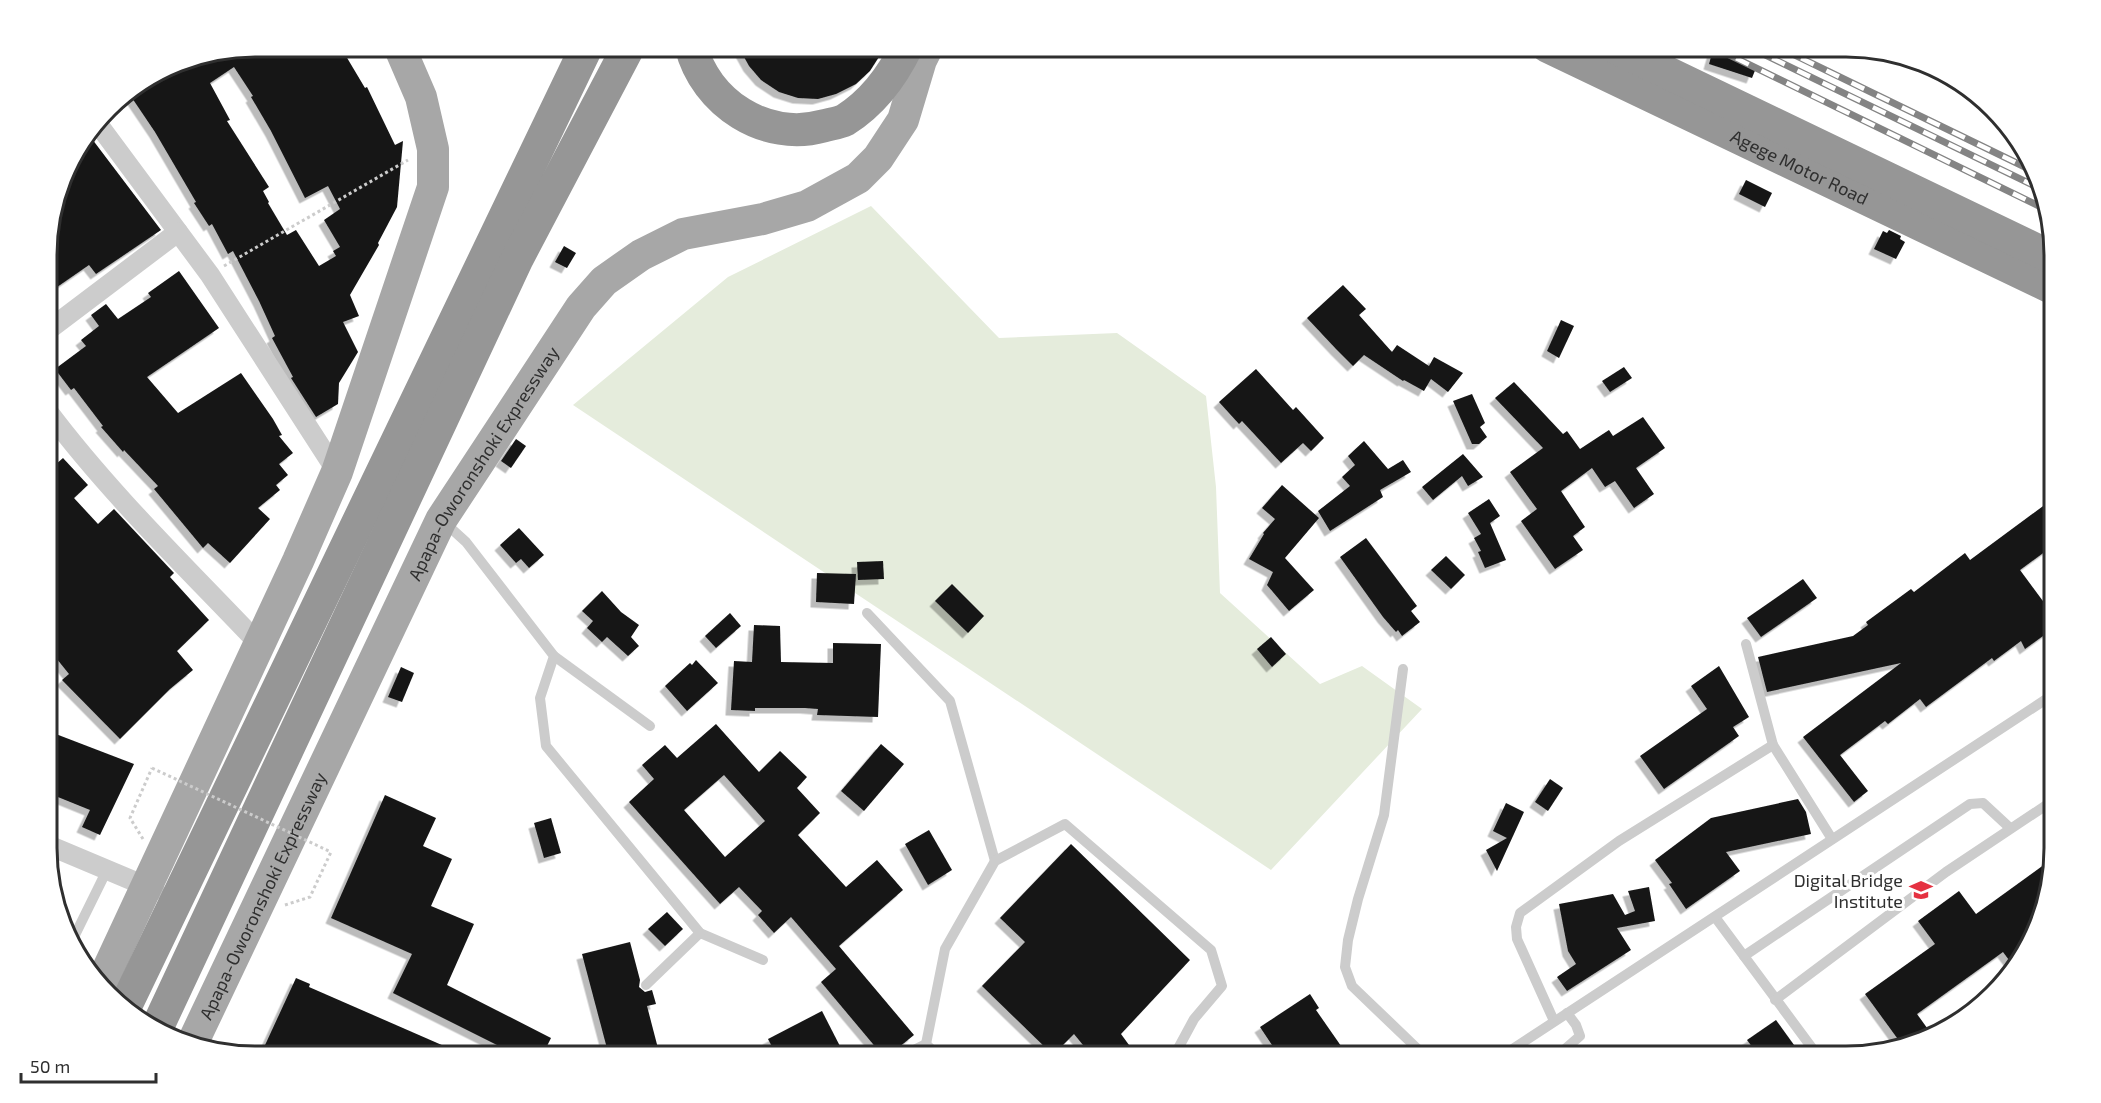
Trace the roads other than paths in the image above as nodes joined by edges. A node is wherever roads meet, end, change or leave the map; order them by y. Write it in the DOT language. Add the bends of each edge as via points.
graph roads {
  1 [pos="404,57"];
  2 [pos="582,57"];
  3 [pos="623,57"];
  4 [pos="695,57"];
  5 [pos="902,57"];
  6 [pos="922,57"];
  7 [pos="1570,57"];
  8 [pos="1635,57"];
  9 [pos="102,129"];
  10 [pos="178,232"];
  11 [pos="2044,254"];
  12 [pos="2044,284"];
  13 [pos="57,323"];
  14 [pos="57,423"];
  15 [pos="337,472"];
  16 [pos="441,520"];
  17 [pos="867,613"];
  18 [pos="259,644"];
  19 [pos="1746,644"];
  20 [pos="554,656"];
  21 [pos="1403,669"];
  22 [pos="2044,701"];
  23 [pos="650,726"];
  24 [pos="1773,746"];
  25 [pos="2044,806"];
  26 [pos="2010,828"];
  27 [pos="1832,839"];
  28 [pos="57,848"];
  29 [pos="995,861"];
  30 [pos="107,870"];
  31 [pos="146,887"];
  32 [pos="177,899"];
  33 [pos="1715,917"];
  34 [pos="76,932"];
  35 [pos="700,933"];
  36 [pos="1744,956"];
  37 [pos="763,960"];
  38 [pos="105,976"];
  39 [pos="646,985"];
  40 [pos="128,1000"];
  41 [pos="1775,1000"];
  42 [pos="1567,1012"];
  43 [pos="1554,1021"];
  44 [pos="160,1022"];
  45 [pos="195,1037"];
  46 [pos="926,1044"];
  47 [pos="922,1046"];
  48 [pos="1180,1046"];
  49 [pos="1415,1046"];
  50 [pos="1517,1046"];
  51 [pos="1568,1046"];
  52 [pos="1810,1046"];
  1 -- 15 [label="main road" via="421,97 434,149 433,187"];
  2 -- 32 [label="highway"];
  3 -- 44 [label="highway" via="517,259"];
  4 -- 5 [label="highway" via="710,85 731,108 782,130 812,129 844,120 873,96"];
  6 -- 16 [label="main road, Apapa-Oworonshoki Expressway" via="903,120 878,158 858,178 807,206 683,234 641,255 604,281 581,307"];
  7 -- 12 [label="highway, Agege Motor Road"];
  8 -- 11 [label="highway, Agege Motor Road"];
  9 -- 10 [label="street"];
  10 -- 13 [label="street"];
  10 -- 15 [label="street"];
  14 -- 18 [label="street" via="140,519"];
  15 -- 18 [label="main road"];
  16 -- 20 [label="lane" via="466,543"];
  16 -- 45 [label="main road, Apapa-Oworonshoki Expressway"];
  17 -- 29 [label="lane" via="950,701"];
  18 -- 31 [label="main road"];
  19 -- 24 [label="lane"];
  20 -- 23 [label="lane"];
  20 -- 35 [label="lane" via="540,698 546,746"];
  21 -- 49 [label="lane" via="1384,815 1358,900 1345,967 1352,986"];
  22 -- 27 [label="lane"];
  24 -- 27 [label="lane"];
  24 -- 43 [label="lane" via="1619,842 1520,913 1517,939"];
  25 -- 26 [label="lane"];
  26 -- 36 [label="lane" via="1983,803 1970,804"];
  26 -- 41 [label="lane"];
  27 -- 33 [label="lane"];
  28 -- 30 [label="street"];
  29 -- 46 [label="lane" via="945,949"];
  29 -- 48 [label="lane" via="1065,824 1210,950 1222,986 1194,1020"];
  30 -- 31 [label="street"];
  30 -- 34 [label="lane"];
  31 -- 32 [label="street"];
  31 -- 38 [label="main road"];
  32 -- 40 [label="highway"];
  33 -- 36 [label="lane"];
  33 -- 42 [label="lane"];
  35 -- 37 [label="lane"];
  35 -- 39 [label="lane"];
  36 -- 41 [label="lane"];
  41 -- 52 [label="lane"];
  42 -- 43 [label="lane"];
  42 -- 51 [label="lane" via="1580,1036"];
  43 -- 50 [label="lane"];
  46 -- 47 [label="lane"];
}
